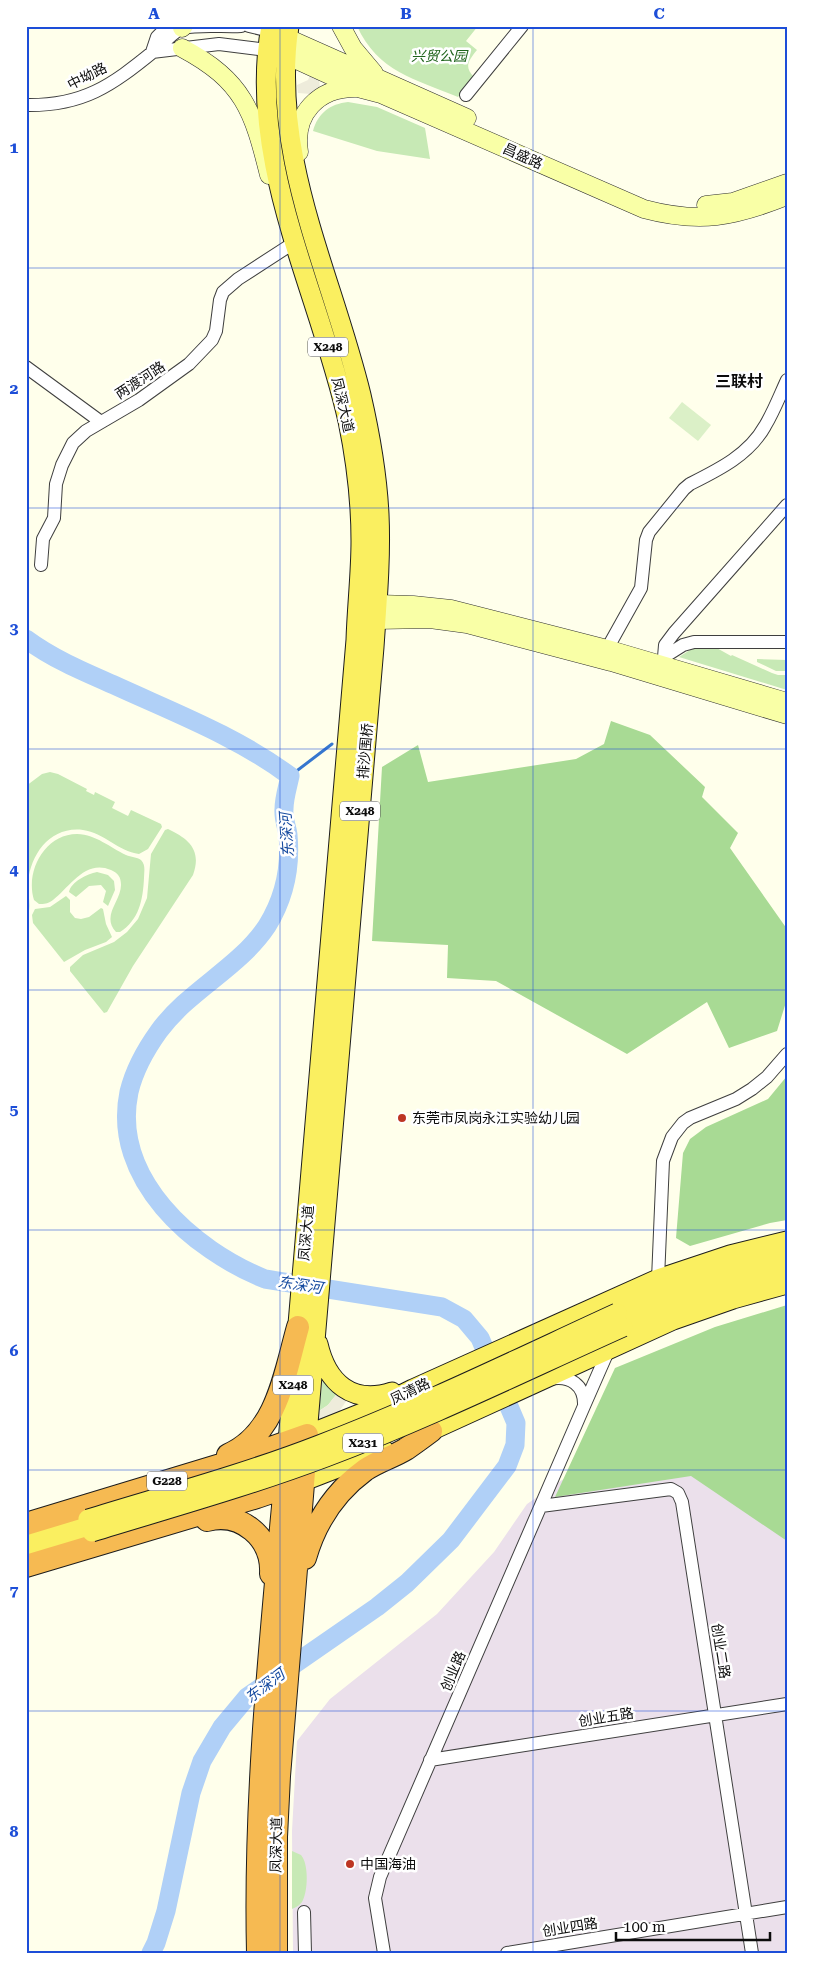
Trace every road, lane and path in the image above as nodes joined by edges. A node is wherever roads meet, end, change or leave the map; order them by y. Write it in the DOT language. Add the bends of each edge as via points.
graph roads {
  1 [pos="241,26"];
  2 [pos="249,26"];
  3 [pos="341,26"];
  4 [pos="522,26"];
  5 [pos="179,27"];
  6 [pos="267,28"];
  7 [pos="288,40"];
  8 [pos="182,48"];
  9 [pos="267,50"];
  10 [pos="152,52"];
  11 [pos="382,80"];
  12 [pos="358,88"];
  13 [pos="466,95"];
  14 [pos="26,105"];
  15 [pos="787,183"];
  16 [pos="787,196"];
  17 [pos="288,220"];
  18 [pos="308,222"];
  19 [pos="295,242"];
  20 [pos="26,367"];
  21 [pos="787,380"];
  22 [pos="101,422"];
  23 [pos="787,505"];
  24 [pos="41,566"];
  25 [pos="376,612"];
  26 [pos="357,613"];
  27 [pos="787,642"];
  28 [pos="607,649"];
  29 [pos="662,661"];
  30 [pos="372,667"];
  31 [pos="353,672"];
  32 [pos="787,702"];
  33 [pos="787,715"];
  34 [pos="348,954"];
  35 [pos="329,955"];
  36 [pos="787,1054"];
  37 [pos="315,1239"];
  38 [pos="787,1241"];
  39 [pos="787,1256"];
  40 [pos="787,1271"];
  41 [pos="658,1279"];
  42 [pos="787,1284"];
  43 [pos="620,1320"];
  44 [pos="307,1329"];
  45 [pos="609,1349"];
  46 [pos="545,1380"];
  47 [pos="413,1389"];
  48 [pos="584,1406"];
  49 [pos="431,1431"];
  50 [pos="298,1439"];
  51 [pos="177,1478"];
  52 [pos="294,1484"];
  53 [pos="541,1506"];
  54 [pos="26,1524"];
  55 [pos="90,1525"];
  56 [pos="26,1537"];
  57 [pos="123,1537"];
  58 [pos="26,1552"];
  59 [pos="26,1566"];
  60 [pos="280,1621"];
  61 [pos="787,1704"];
  62 [pos="716,1715"];
  63 [pos="430,1760"];
  64 [pos="787,1907"];
  65 [pos="304,1912"];
  66 [pos="746,1914"];
  67 [pos="258,1953"];
  68 [pos="276,1953"];
  69 [pos="305,1953"];
  70 [pos="384,1953"];
  71 [pos="507,1953"];
  72 [pos="752,1953"];
  1 -- 5 [label="street"];
  2 -- 6 [label="street"];
  3 -- 11 [label="street" via="361,60"];
  4 -- 13 [label="street"];
  5 -- 8 [label="street"];
  5 -- 10 [label="street, 中坳路"];
  6 -- 7 [label="street, 昌盛路"];
  6 -- 9 [label="main road, 凤深大道 / X248"];
  7 -- 9 [label="street, 昌盛路"];
  7 -- 11 [label="street, 昌盛路"];
  7 -- 12 [label="street, 昌盛路"];
  7 -- 18 [label="main road, 凤深大道 / X248" via="285,87 288,131"];
  8 -- 9 [label="street" via="219,44"];
  8 -- 10 [label="street"];
  8 -- 17 [label="street" via="217,70 243,98 256,125 275,198"];
  9 -- 17 [label="main road, 凤深大道 / X248" via="267,119"];
  10 -- 14 [label="street, 中坳路" via="106,86 84,97 59,104"];
  11 -- 15 [label="street, 昌盛路" via="658,200 680,204 718,204 751,197"];
  12 -- 16 [label="street, 昌盛路" via="381,94 656,212 693,217 731,215"];
  12 -- 18 [label="street" via="338,89 320,98 306,110 299,126"];
  17 -- 19 [label="main road, 凤深大道 / X248"];
  18 -- 25 [label="main road, 凤深大道 / X248" via="354,369 371,444 379,516"];
  19 -- 22 [label="street, 两渡河路" via="223,292 212,340 189,364 145,396"];
  19 -- 26 [label="main road, 凤深大道 / X248" via="336,372 352,445 361,542"];
  20 -- 22 [label="street"];
  21 -- 28 [label="street" via="765,427 756,438 730,462 684,489 649,532 641,588"];
  22 -- 24 [label="street, 两渡河路" via="78,436 62,464 54,494 54,518 43,539"];
  23 -- 29 [label="street" via="674,633 666,645"];
  25 -- 26 [label="street"];
  25 -- 28 [label="street" via="413,605 451,609"];
  25 -- 30 [label="main road, 凤深大道 / X248"];
  25 -- 33 [label="street" via="467,624 611,662"];
  26 -- 31 [label="main road, 凤深大道 / X248"];
  27 -- 29 [label="street" via="694,642 683,645"];
  28 -- 29 [label="street"];
  29 -- 32 [label="street"];
  30 -- 34 [label="main road, 排沙围桥 / X248"];
  31 -- 35 [label="main road, 排沙围桥 / X248"];
  34 -- 37 [label="main road, 凤深大道 / X248"];
  35 -- 37 [label="main road, 凤深大道 / X248"];
  36 -- 41 [label="street" via="752,1090 690,1118 672,1137 663,1161"];
  37 -- 44 [label="main road, 凤深大道 / X248"];
  38 -- 41 [label="main road, 凤清路 / X231" via="730,1255"];
  39 -- 43 [label="main road, 凤清路 / X231" via="704,1278"];
  40 -- 43 [label="main road, 凤清路 / X231"];
  41 -- 47 [label="main road, 凤清路 / X231"];
  42 -- 45 [label="main road, X231" via="693,1312"];
  43 -- 55 [label="main road, 凤清路 / X231, bridge" via="320,1445"];
  44 -- 47 [label="main road" via="334,1380 346,1390 373,1397"];
  44 -- 50 [label="main road, 凤深大道 / X248"];
  44 -- 51 [label="highway" via="274,1406 255,1437 233,1453 197,1466"];
  45 -- 46 [label="main road, X231"];
  45 -- 48 [label="street, 创业路"];
  46 -- 48 [label="street" via="562,1378 575,1382 584,1392"];
  46 -- 49 [label="main road, X231"];
  47 -- 50 [label="main road, 凤清路 / X231"];
  48 -- 53 [label="street, 创业路"];
  49 -- 52 [label="main road, X231"];
  49 -- 60 [label="highway" via="365,1470 333,1501 307,1550 301,1592"];
  50 -- 51 [label="highway, 凤清路 / G228"];
  50 -- 52 [label="highway, 凤深大道"];
  51 -- 54 [label="highway, 凤清路 / G228"];
  52 -- 57 [label="highway"];
  52 -- 60 [label="highway, 凤深大道"];
  53 -- 62 [label="street, 创业二路" via="670,1489 678,1493"];
  53 -- 63 [label="street, 创业路"];
  55 -- 56 [label="main road, 凤清路 / X231"];
  55 -- 58 [label="main road, 凤清路 / X231"];
  57 -- 59 [label="highway"];
  57 -- 60 [label="highway" via="158,1534 216,1518 242,1522 257,1534 268,1554 271,1570 269,1600"];
  60 -- 67 [label="highway, 凤深大道" via="262,1753"];
  60 -- 68 [label="highway, 凤深大道" via="283,1737 277,1816"];
  61 -- 62 [label="street, 创业五路"];
  62 -- 63 [label="street, 创业五路"];
  62 -- 66 [label="street, 创业二路"];
  63 -- 70 [label="street, 创业路" via="376,1886"];
  64 -- 66 [label="street, 创业四路"];
  65 -- 69 [label="street"];
  66 -- 71 [label="street, 创业四路"];
  66 -- 72 [label="street, 创业二路"];
}
